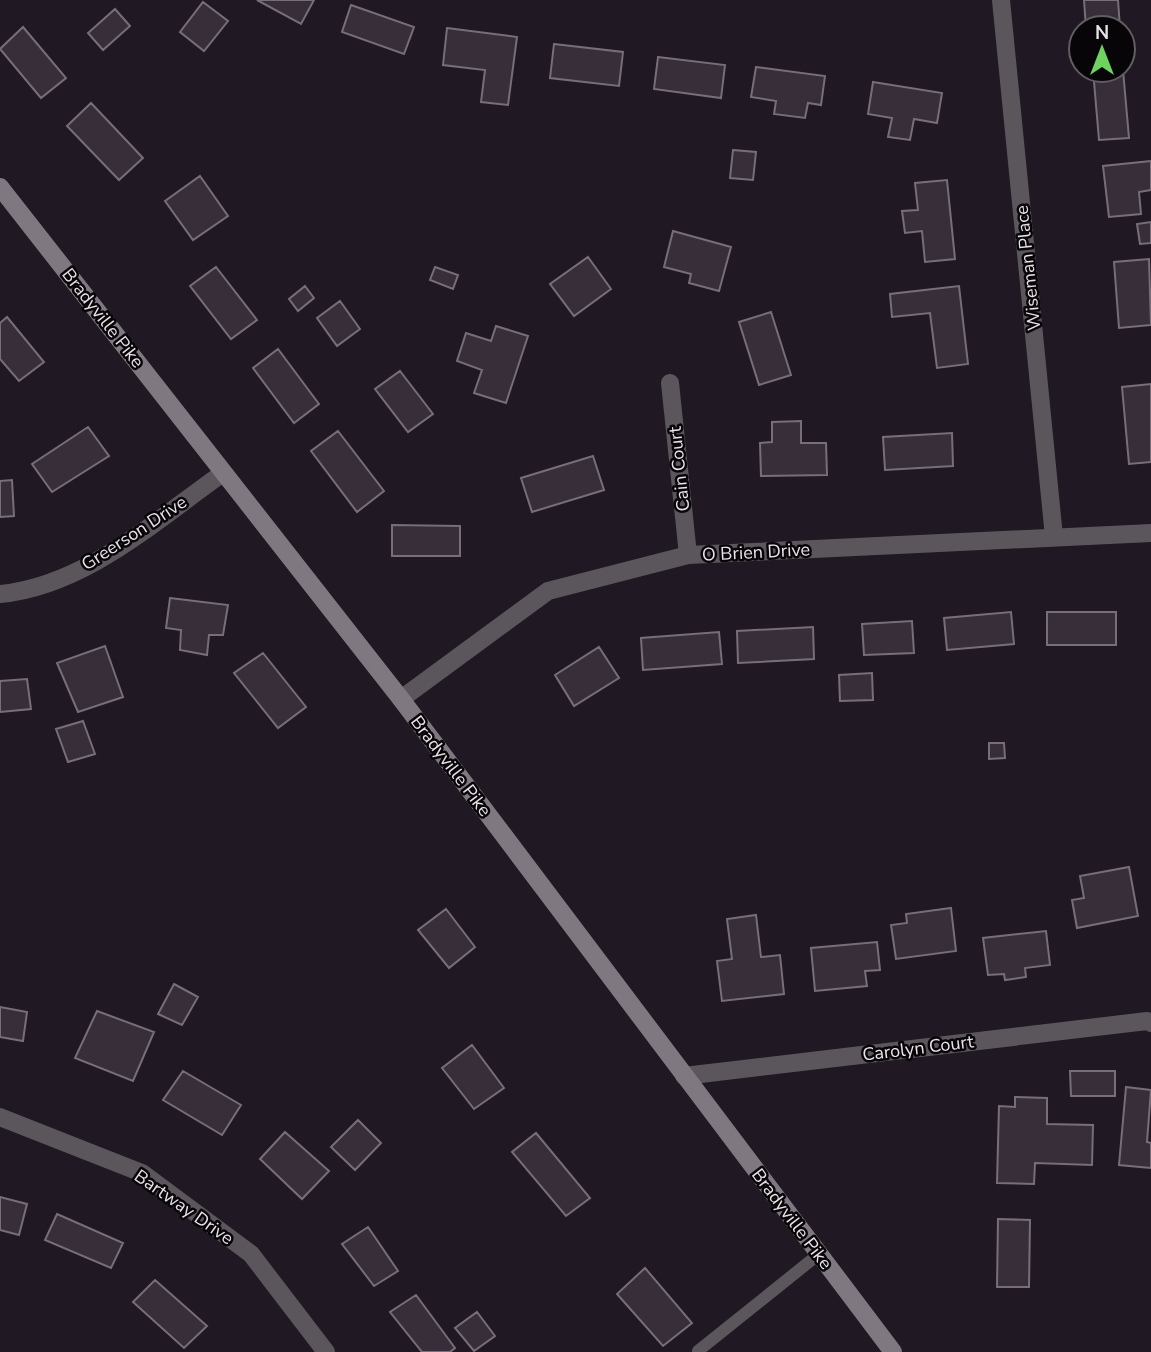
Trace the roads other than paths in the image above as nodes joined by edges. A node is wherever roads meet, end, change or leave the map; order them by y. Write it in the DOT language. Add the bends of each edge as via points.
graph roads {
  1 [pos="988,0"];
  2 [pos="1001,0"];
  3 [pos="0,187"];
  4 [pos="670,383"];
  5 [pos="223,473"];
  6 [pos="1151,533"];
  7 [pos="1054,537"];
  8 [pos="688,555"];
  9 [pos="0,594"];
  10 [pos="401,699"];
  11 [pos="1151,1023"];
  12 [pos="684,1076"];
  13 [pos="0,1117"];
  14 [pos="819,1254"];
  15 [pos="698,1351"];
  16 [pos="326,1352"];
  17 [pos="893,1352"];
  1 -- 2 [label="street"];
  2 -- 7 [label="street, Wiseman Place"];
  3 -- 5 [label="main road, Bradyville Pike"];
  4 -- 8 [label="street, Cain Court"];
  5 -- 9 [label="street, Greerson Drive" via="96,562 27,591"];
  5 -- 10 [label="main road, Bradyville Pike"];
  6 -- 7 [label="street, O Brien Drive"];
  7 -- 8 [label="street, O Brien Drive"];
  8 -- 10 [label="street, O Brien Drive" via="548,591"];
  10 -- 12 [label="main road, Bradyville Pike"];
  11 -- 12 [label="street, Carolyn Court"];
  12 -- 14 [label="main road, Bradyville Pike"];
  13 -- 16 [label="street, Bartway Drive" via="142,1173 251,1254"];
  14 -- 15 [label="lane"];
  14 -- 17 [label="main road, Bradyville Pike"];
}
